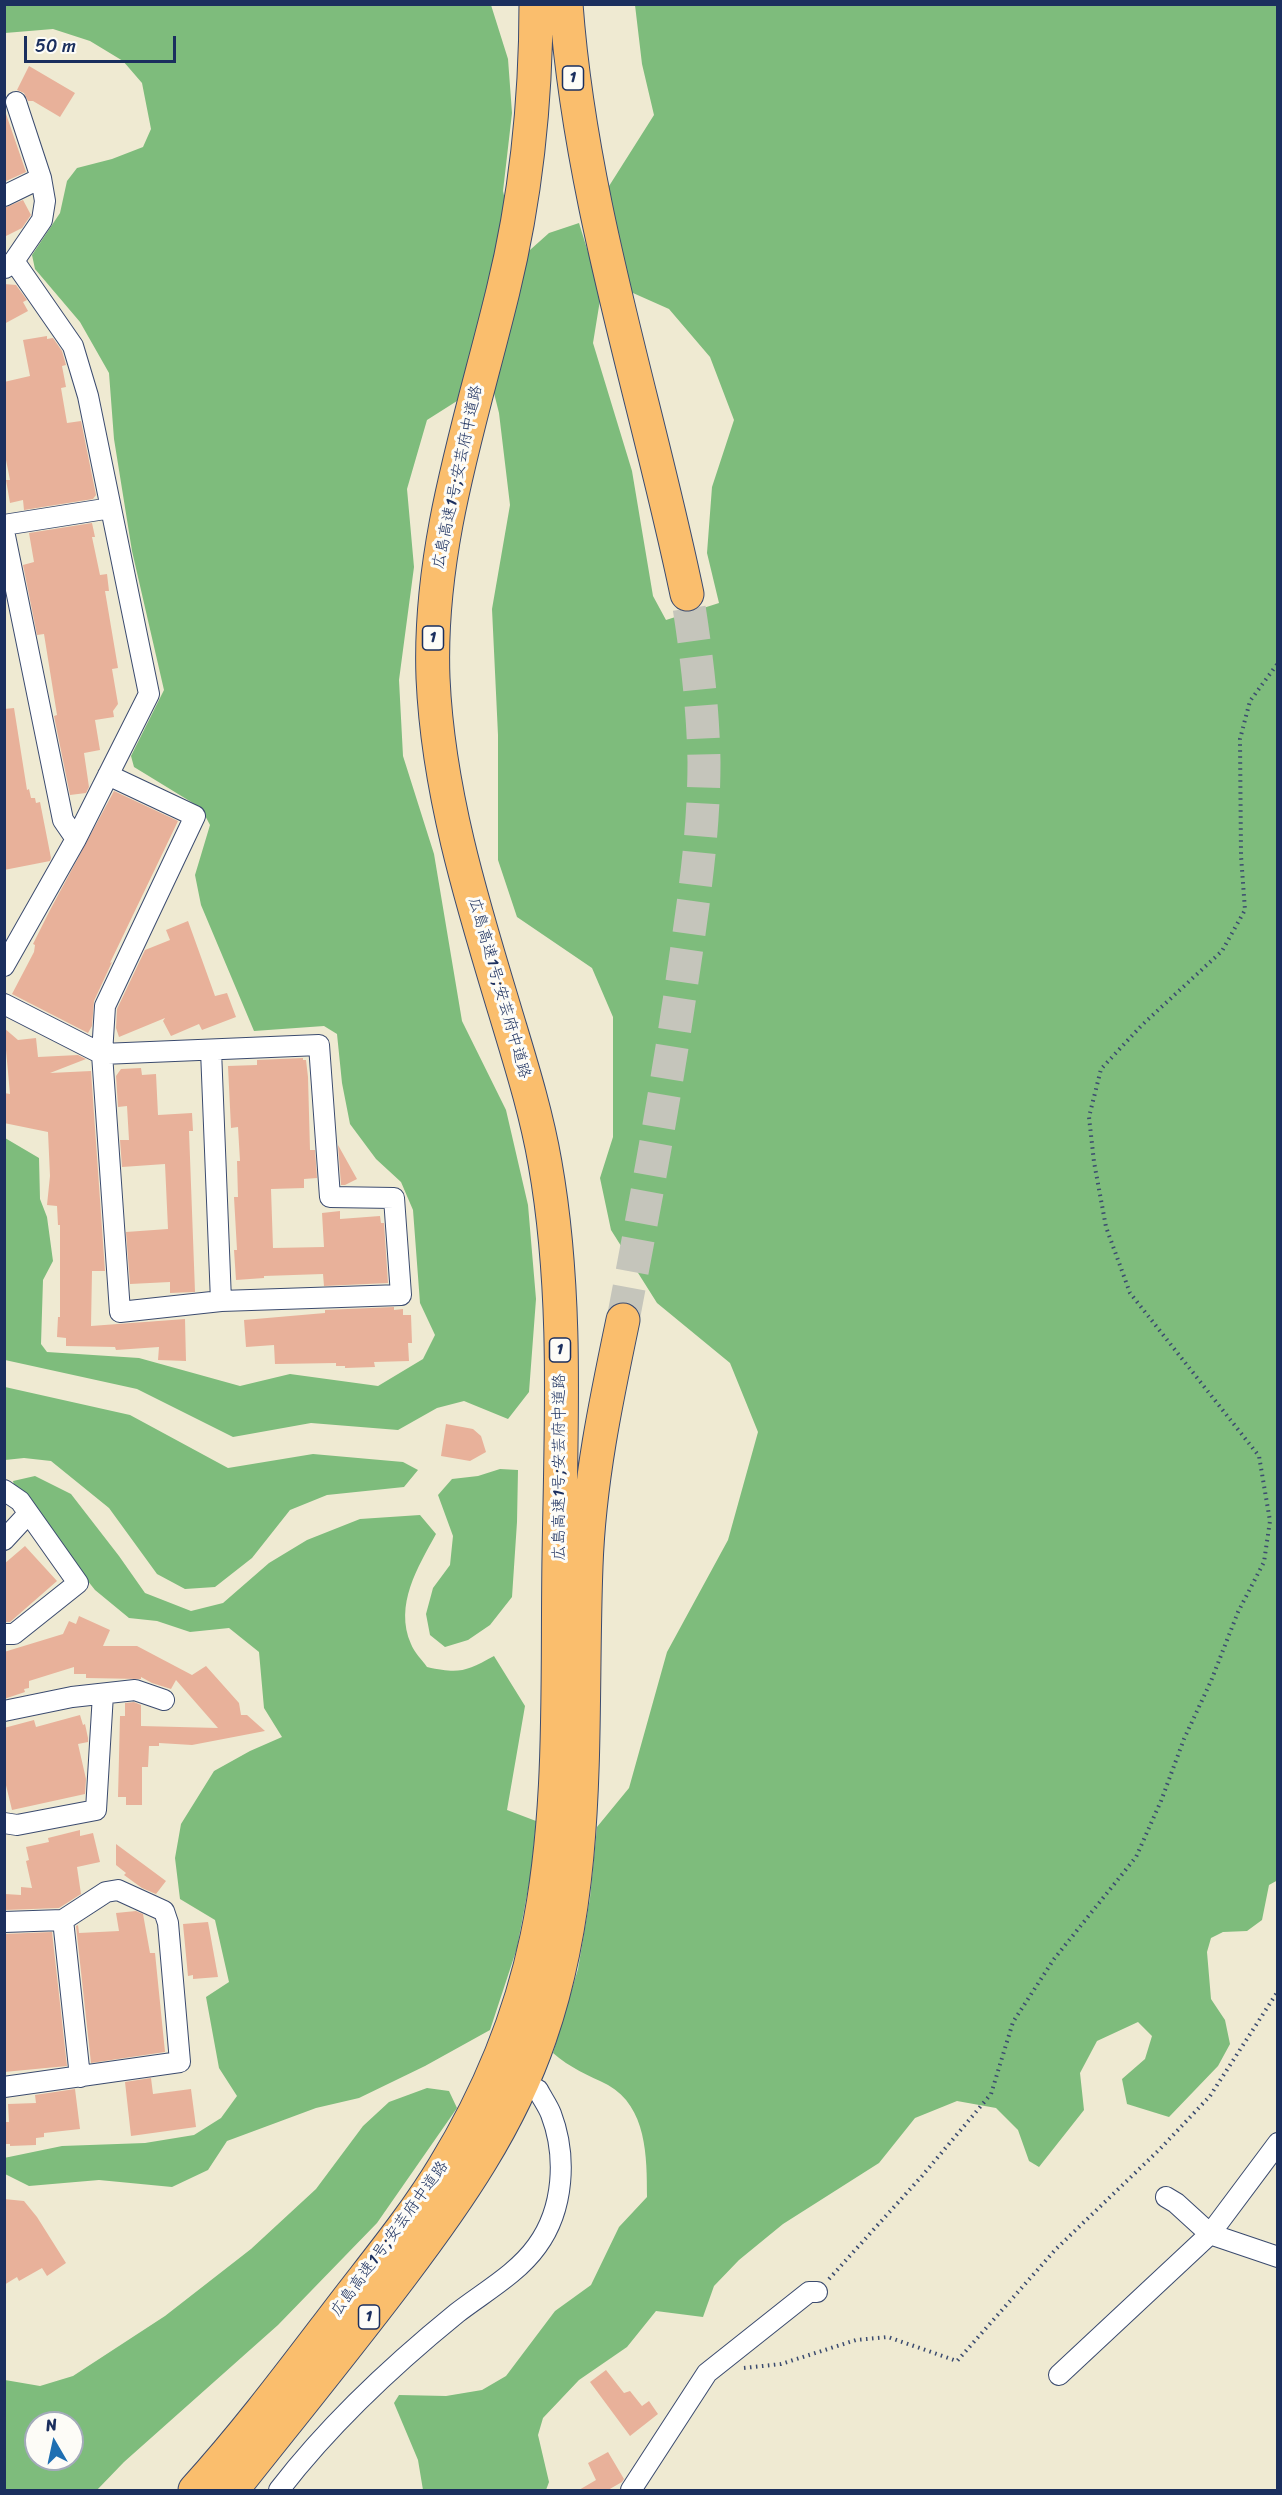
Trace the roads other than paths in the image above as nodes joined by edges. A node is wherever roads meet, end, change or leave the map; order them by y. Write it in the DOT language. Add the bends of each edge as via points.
graph roads {
  1 [pos="536,4"];
  2 [pos="566,4"];
  3 [pos="16,102"];
  4 [pos="41,178"];
  5 [pos="4,196"];
  6 [pos="9,265"];
  7 [pos="111,508"];
  8 [pos="4,525"];
  9 [pos="4,531"];
  10 [pos="687,594"];
  11 [pos="108,775"];
  12 [pos="76,839"];
  13 [pos="4,966"];
  14 [pos="4,1004"];
  15 [pos="211,1050"];
  16 [pos="102,1054"];
  17 [pos="221,1301"];
  18 [pos="623,1320"];
  19 [pos="4,1490"];
  20 [pos="28,1514"];
  21 [pos="4,1540"];
  22 [pos="4,1634"];
  23 [pos="103,1694"];
  24 [pos="164,1700"];
  25 [pos="4,1710"];
  26 [pos="569,1786"];
  27 [pos="4,1823"];
  28 [pos="63,1920"];
  29 [pos="4,1922"];
  30 [pos="80,2077"];
  31 [pos="4,2087"];
  32 [pos="538,2090"];
  33 [pos="481,2132"];
  34 [pos="1278,2143"];
  35 [pos="1166,2197"];
  36 [pos="1210,2234"];
  37 [pos="1278,2258"];
  38 [pos="817,2292"];
  39 [pos="1059,2375"];
  40 [pos="195,2490"];
  41 [pos="232,2490"];
  42 [pos="279,2490"];
  43 [pos="631,2490"];
  1 -- 26 [label="highway, 広島高速1号;安芸府中道路 / 1" via="528,150 504,287 444,530 432,667 439,754 459,848 535,1116 553,1226 559,1306"];
  2 -- 10 [label="highway, 1" via="584,151 615,303"];
  3 -- 4 [label="street"];
  4 -- 5 [label="street"];
  4 -- 6 [label="street" via="45,201 42,220"];
  6 -- 7 [label="street" via="73,345 88,396"];
  7 -- 8 [label="street"];
  7 -- 11 [label="street" via="149,694"];
  9 -- 12 [label="street" via="63,820"];
  11 -- 12 [label="street"];
  11 -- 16 [label="street" via="195,816 105,1006"];
  12 -- 13 [label="street"];
  14 -- 16 [label="street"];
  15 -- 16 [label="street"];
  15 -- 17 [label="street"];
  15 -- 17 [label="street" via="319,1045 330,1197 394,1198 401,1295"];
  16 -- 17 [label="street" via="120,1312"];
  18 -- 26 [label="highway, 広島高速1号;安芸府中道路 / 1" via="601,1424 589,1522"];
  19 -- 20 [label="street"];
  20 -- 21 [label="street"];
  20 -- 22 [label="street" via="78,1583 15,1634"];
  23 -- 24 [label="street" via="135,1690"];
  23 -- 25 [label="street"];
  23 -- 27 [label="street" via="96,1810 18,1825"];
  26 -- 33 [label="highway, 広島高速1号;安芸府中道路 / 1" via="574,1887 555,1989 521,2087"];
  28 -- 29 [label="street"];
  28 -- 30 [label="street"];
  28 -- 30 [label="street" via="106,1892 118,1890 164,1911 168,1923 180,2062"];
  30 -- 31 [label="street"];
  32 -- 42 [label="street" via="551,2114 562,2175 554,2211 538,2246 513,2272 457,2314 390,2373 335,2426"];
  33 -- 40 [label="highway, 広島高速1号;安芸府中道路 / 1" via="443,2169 283,2383"];
  33 -- 41 [label="highway, 広島高速1号;安芸府中道路 / 1" via="469,2181 426,2242"];
  34 -- 36 [label="street"];
  35 -- 36 [label="street"];
  36 -- 37 [label="street"];
  36 -- 39 [label="street"];
  38 -- 43 [label="street" via="809,2292 707,2373"];
}
